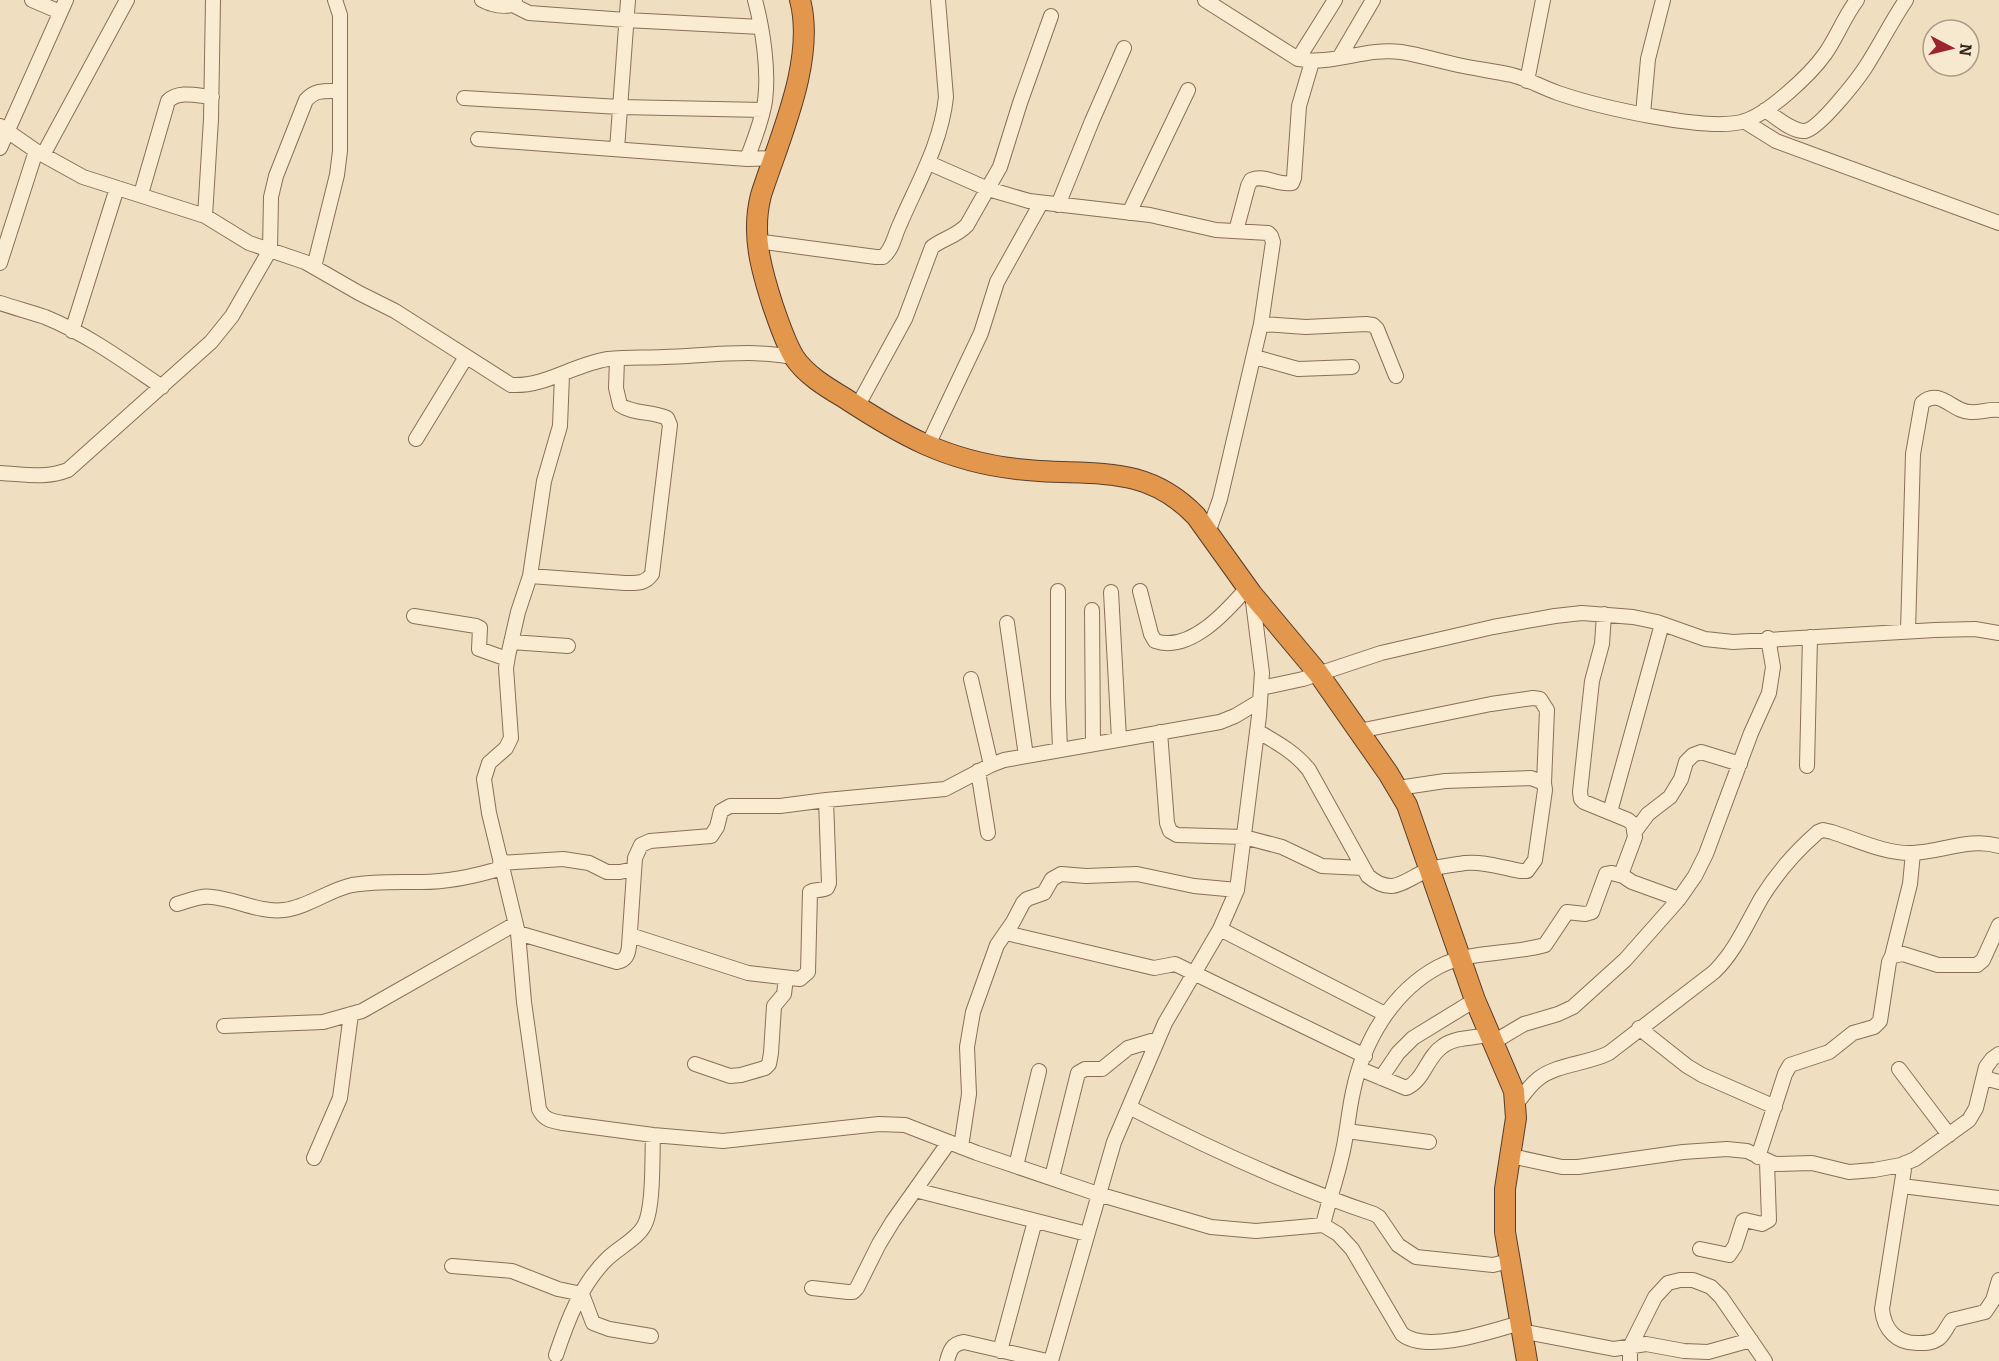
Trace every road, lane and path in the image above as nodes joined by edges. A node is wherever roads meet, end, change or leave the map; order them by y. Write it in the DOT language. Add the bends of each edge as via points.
graph roads {
  1 [pos="32,0"];
  2 [pos="127,0"];
  3 [pos="213,0"];
  4 [pos="335,0"];
  5 [pos="482,0"];
  6 [pos="628,0"];
  7 [pos="755,0"];
  8 [pos="800,0"];
  9 [pos="938,0"];
  10 [pos="1205,0"];
  11 [pos="1335,0"];
  12 [pos="1374,0"];
  13 [pos="1543,0"];
  14 [pos="1663,0"];
  15 [pos="1857,0"];
  16 [pos="1906,0"];
  17 [pos="514,2"];
  18 [pos="63,6"];
  19 [pos="1051,16"];
  20 [pos="626,20"];
  21 [pos="761,27"];
  22 [pos="1124,48"];
  23 [pos="1339,58"];
  24 [pos="1305,60"];
  25 [pos="1527,81"];
  26 [pos="1188,90"];
  27 [pos="340,91"];
  28 [pos="212,97"];
  29 [pos="464,98"];
  30 [pos="620,107"];
  31 [pos="763,110"];
  32 [pos="1765,110"];
  33 [pos="1643,114"];
  34 [pos="1744,121"];
  35 [pos="3,129"];
  36 [pos="478,139"];
  37 [pos="0,148"];
  38 [pos="617,149"];
  39 [pos="40,153"];
  40 [pos="747,159"];
  41 [pos="774,159"];
  42 [pos="929,163"];
  43 [pos="117,188"];
  44 [pos="988,189"];
  45 [pos="141,194"];
  46 [pos="1041,203"];
  47 [pos="1058,205"];
  48 [pos="1129,213"];
  49 [pos="205,216"];
  50 [pos="1999,224"];
  51 [pos="1236,231"];
  52 [pos="756,241"];
  53 [pos="270,250"];
  54 [pos="0,263"];
  55 [pos="314,267"];
  56 [pos="0,303"];
  57 [pos="1262,324"];
  58 [pos="72,331"];
  59 [pos="466,357"];
  60 [pos="794,357"];
  61 [pos="1255,357"];
  62 [pos="617,359"];
  63 [pos="1352,367"];
  64 [pos="562,375"];
  65 [pos="1396,376"];
  66 [pos="162,387"];
  67 [pos="857,407"];
  68 [pos="1999,410"];
  69 [pos="416,439"];
  70 [pos="927,447"];
  71 [pos="0,472"];
  72 [pos="1208,534"];
  73 [pos="530,576"];
  74 [pos="1058,591"];
  75 [pos="1140,591"];
  76 [pos="1250,591"];
  77 [pos="1111,592"];
  78 [pos="1092,610"];
  79 [pos="1605,614"];
  80 [pos="414,616"];
  81 [pos="1007,623"];
  82 [pos="1662,624"];
  83 [pos="1908,631"];
  84 [pos="1999,633"];
  85 [pos="1810,637"];
  86 [pos="1768,638"];
  87 [pos="511,642"];
  88 [pos="568,645"];
  89 [pos="507,659"];
  90 [pos="1318,673"];
  91 [pos="971,679"];
  92 [pos="1261,694"];
  93 [pos="1359,730"];
  94 [pos="1257,731"];
  95 [pos="1160,732"];
  96 [pos="1119,739"];
  97 [pos="1093,743"];
  98 [pos="1060,749"];
  99 [pos="1026,756"];
  100 [pos="1740,764"];
  101 [pos="992,765"];
  102 [pos="1807,766"];
  103 [pos="978,771"];
  104 [pos="1544,783"];
  105 [pos="1398,788"];
  106 [pos="826,800"];
  107 [pos="1610,812"];
  108 [pos="1636,830"];
  109 [pos="988,833"];
  110 [pos="1244,837"];
  111 [pos="1999,846"];
  112 [pos="1912,853"];
  113 [pos="501,865"];
  114 [pos="1363,867"];
  115 [pos="634,869"];
  116 [pos="1430,869"];
  117 [pos="1623,876"];
  118 [pos="1237,890"];
  119 [pos="1679,899"];
  120 [pos="177,904"];
  121 [pos="1999,926"];
  122 [pos="517,928"];
  123 [pos="1220,929"];
  124 [pos="1006,933"];
  125 [pos="630,935"];
  126 [pos="1892,956"];
  127 [pos="1462,958"];
  128 [pos="1194,972"];
  129 [pos="786,978"];
  130 [pos="1475,1000"];
  131 [pos="351,1014"];
  132 [pos="1385,1014"];
  133 [pos="224,1026"];
  134 [pos="1639,1028"];
  135 [pos="1158,1039"];
  136 [pos="1490,1039"];
  137 [pos="1999,1054"];
  138 [pos="1365,1056"];
  139 [pos="695,1064"];
  140 [pos="1360,1069"];
  141 [pos="1899,1069"];
  142 [pos="1039,1071"];
  143 [pos="1382,1078"];
  144 [pos="1984,1078"];
  145 [pos="1999,1082"];
  146 [pos="1516,1104"];
  147 [pos="1129,1107"];
  148 [pos="1775,1107"];
  149 [pos="1347,1131"];
  150 [pos="653,1135"];
  151 [pos="1949,1135"];
  152 [pos="1429,1142"];
  153 [pos="955,1144"];
  154 [pos="1511,1156"];
  155 [pos="314,1158"];
  156 [pos="1763,1159"];
  157 [pos="1905,1163"];
  158 [pos="1016,1166"];
  159 [pos="1052,1177"];
  160 [pos="1902,1186"];
  161 [pos="915,1190"];
  162 [pos="1098,1194"];
  163 [pos="1999,1198"];
  164 [pos="1329,1199"];
  165 [pos="1035,1221"];
  166 [pos="1323,1225"];
  167 [pos="1087,1234"];
  168 [pos="1700,1249"];
  169 [pos="1509,1261"];
  170 [pos="452,1266"];
  171 [pos="1999,1280"];
  172 [pos="813,1288"];
  173 [pos="582,1294"];
  174 [pos="1520,1327"];
  175 [pos="651,1336"];
  176 [pos="1751,1340"];
  177 [pos="1000,1351"];
  178 [pos="1630,1354"];
  179 [pos="556,1355"];
  180 [pos="947,1361"];
  181 [pos="1049,1361"];
  182 [pos="1527,1361"];
  183 [pos="1765,1361"];
  1 -- 18 [label="street"];
  2 -- 39 [label="street"];
  3 -- 28 [label="street"];
  4 -- 27 [label="street" via="340,15"];
  5 -- 17 [label="street" via="506,6"];
  6 -- 20 [label="street"];
  7 -- 21 [label="street"];
  8 -- 41 [label="highway" via="800,67"];
  9 -- 42 [label="street" via="946,97"];
  10 -- 24 [label="street"];
  11 -- 24 [label="street"];
  12 -- 23 [label="street"];
  13 -- 25 [label="street"];
  14 -- 33 [label="street" via="1648,59"];
  15 -- 32 [label="street" via="1823,57"];
  16 -- 32 [label="street" via="1865,69 1812,129 1795,129"];
  17 -- 20 [label="street" via="529,13"];
  18 -- 35 [label="street"];
  19 -- 44 [label="street" via="1005,153"];
  20 -- 21 [label="street"];
  20 -- 30 [label="street"];
  21 -- 31 [label="street" via="767,81"];
  22 -- 47 [label="street"];
  23 -- 24 [label="street"];
  23 -- 25 [label="street" via="1400,52"];
  24 -- 51 [label="street" via="1292,183 1251,180"];
  25 -- 33 [label="street" via="1558,93"];
  26 -- 48 [label="street"];
  27 -- 53 [label="street" via="320,91 306,100 271,197"];
  27 -- 55 [label="street" via="337,175"];
  28 -- 45 [label="street" via="181,95 168,101"];
  28 -- 49 [label="street"];
  29 -- 30 [label="street"];
  30 -- 31 [label="street"];
  30 -- 38 [label="street"];
  31 -- 40 [label="street"];
  32 -- 34 [label="street"];
  33 -- 34 [label="street" via="1698,122"];
  34 -- 50 [label="street" via="1776,141"];
  35 -- 37 [label="street"];
  35 -- 39 [label="street"];
  36 -- 38 [label="street"];
  38 -- 40 [label="street"];
  39 -- 43 [label="street" via="83,177"];
  39 -- 54 [label="street"];
  40 -- 41 [label="street"];
  41 -- 52 [label="highway" via="757,212"];
  42 -- 44 [label="street"];
  42 -- 52 [label="street" via="889,253 883,257"];
  43 -- 45 [label="street"];
  43 -- 58 [label="street"];
  44 -- 46 [label="street"];
  44 -- 67 [label="street" via="961,232 932,247 905,319"];
  45 -- 49 [label="street"];
  46 -- 47 [label="street"];
  46 -- 70 [label="street" via="997,282 981,333"];
  47 -- 48 [label="street"];
  48 -- 51 [label="street"];
  49 -- 53 [label="street" via="249,243"];
  51 -- 57 [label="street" via="1263,231 1273,242"];
  52 -- 60 [label="highway" via="771,300"];
  53 -- 55 [label="street"];
  53 -- 66 [label="street" via="222,331"];
  55 -- 59 [label="street" via="395,311"];
  56 -- 58 [label="street"];
  57 -- 61 [label="street"];
  57 -- 65 [label="street" via="1373,325"];
  58 -- 66 [label="street"];
  59 -- 64 [label="street" via="511,385"];
  59 -- 69 [label="street"];
  60 -- 62 [label="street" via="729,353"];
  60 -- 67 [label="highway" via="815,378"];
  61 -- 63 [label="street" via="1298,369"];
  61 -- 72 [label="street" via="1221,499"];
  62 -- 64 [label="street" via="588,363"];
  62 -- 73 [label="street" via="620,405 661,415 670,425 652,574 647,580 625,583"];
  64 -- 73 [label="street" via="560,426 544,481"];
  66 -- 71 [label="street" via="68,470 40,476"];
  67 -- 70 [label="highway"];
  68 -- 83 [label="street" via="1971,412 1934,397 1922,403 1913,454"];
  70 -- 72 [label="highway" via="1014,469 1144,480 1185,505"];
  72 -- 76 [label="highway"];
  73 -- 87 [label="street"];
  74 -- 98 [label="street"];
  75 -- 76 [label="street" via="1150,634 1162,644 1206,630"];
  76 -- 90 [label="highway"];
  76 -- 92 [label="street" via="1262,664"];
  77 -- 96 [label="street"];
  78 -- 97 [label="street"];
  79 -- 82 [label="street"];
  79 -- 90 [label="street" via="1555,616 1493,627 1381,653"];
  79 -- 107 [label="street" via="1592,681 1580,792 1584,802"];
  80 -- 89 [label="street" via="476,626 481,633 479,649"];
  81 -- 99 [label="street"];
  82 -- 86 [label="street" via="1716,641"];
  82 -- 107 [label="street"];
  83 -- 84 [label="street" via="1975,629"];
  83 -- 85 [label="street"];
  85 -- 86 [label="street"];
  85 -- 102 [label="street"];
  86 -- 100 [label="street" via="1773,667 1769,693"];
  87 -- 88 [label="street"];
  87 -- 89 [label="street"];
  89 -- 113 [label="street" via="511,738 489,763 484,778"];
  90 -- 92 [label="street"];
  90 -- 93 [label="highway"];
  91 -- 101 [label="street"];
  92 -- 94 [label="street"];
  92 -- 95 [label="street" via="1235,716 1220,722"];
  93 -- 104 [label="street" via="1473,707 1540,699 1547,710"];
  93 -- 105 [label="highway"];
  94 -- 110 [label="street"];
  94 -- 114 [label="street" via="1289,750 1309,770"];
  95 -- 96 [label="street"];
  95 -- 110 [label="street" via="1170,831 1188,837"];
  96 -- 97 [label="street"];
  97 -- 98 [label="street"];
  98 -- 99 [label="street"];
  99 -- 101 [label="street"];
  100 -- 108 [label="street" via="1701,752 1693,755 1686,762 1678,787"];
  100 -- 119 [label="street" via="1706,854"];
  101 -- 103 [label="street"];
  103 -- 106 [label="street" via="945,789"];
  103 -- 109 [label="street"];
  104 -- 105 [label="street" via="1531,778 1464,780"];
  104 -- 116 [label="street" via="1535,860 1527,871 1478,862"];
  105 -- 116 [label="highway"];
  106 -- 115 [label="street" via="724,808 711,836 641,845"];
  106 -- 129 [label="street" via="829,883 823,890 810,892 808,972 800,979"];
  107 -- 108 [label="street" via="1628,820"];
  108 -- 117 [label="street"];
  110 -- 114 [label="street" via="1282,847 1322,866"];
  110 -- 118 [label="street"];
  111 -- 112 [label="street" via="1979,843"];
  112 -- 126 [label="street" via="1910,884"];
  112 -- 134 [label="street" via="1899,853 1832,832 1818,832 1772,882 1725,962"];
  113 -- 115 [label="street" via="563,859 589,863 607,872"];
  113 -- 120 [label="street" via="480,874 450,879 349,886 283,910 211,896"];
  113 -- 122 [label="street"];
  114 -- 116 [label="street" via="1375,882 1391,887"];
  115 -- 125 [label="street"];
  116 -- 127 [label="highway"];
  117 -- 119 [label="street"];
  117 -- 127 [label="street" via="1606,874 1592,912 1566,912 1545,945"];
  118 -- 123 [label="street"];
  118 -- 124 [label="street" via="1137,874 1056,875 1044,893 1023,903"];
  119 -- 136 [label="street" via="1625,960 1573,1007"];
  121 -- 126 [label="street" via="1977,965 1938,965 1903,954"];
  122 -- 125 [label="street" via="617,962 627,955"];
  122 -- 131 [label="street"];
  122 -- 150 [label="street" via="542,1116 563,1123"];
  123 -- 128 [label="street"];
  123 -- 132 [label="street"];
  124 -- 128 [label="street" via="1154,968 1175,964"];
  124 -- 153 [label="street" via="996,945 973,1012 968,1036 969,1094"];
  125 -- 129 [label="street" via="741,971"];
  126 -- 148 [label="street" via="1880,1021 1874,1027 1853,1033 1829,1052 1790,1065"];
  127 -- 130 [label="highway"];
  127 -- 132 [label="street" via="1424,977"];
  128 -- 135 [label="street"];
  128 -- 138 [label="street"];
  129 -- 139 [label="street" via="784,994 772,1012 771,1053 765,1068 730,1076"];
  130 -- 136 [label="highway"];
  130 -- 143 [label="street" via="1413,1038"];
  131 -- 133 [label="street" via="323,1023"];
  131 -- 155 [label="street" via="340,1098"];
  132 -- 138 [label="street"];
  134 -- 146 [label="street" via="1602,1056 1538,1078"];
  134 -- 148 [label="street" via="1702,1075"];
  135 -- 147 [label="street"];
  135 -- 159 [label="street" via="1128,1048 1102,1069 1078,1073"];
  136 -- 143 [label="street" via="1445,1044 1411,1086"];
  136 -- 146 [label="highway" via="1510,1079"];
  137 -- 144 [label="street" via="1986,1067"];
  138 -- 140 [label="street"];
  140 -- 143 [label="street"];
  140 -- 149 [label="street"];
  141 -- 151 [label="street"];
  142 -- 158 [label="street"];
  144 -- 145 [label="street"];
  144 -- 151 [label="street" via="1973,1115"];
  146 -- 154 [label="highway"];
  147 -- 162 [label="street"];
  147 -- 164 [label="street" via="1207,1148"];
  148 -- 156 [label="street"];
  149 -- 152 [label="street"];
  149 -- 164 [label="street"];
  150 -- 153 [label="street" via="723,1141 879,1124 905,1125"];
  150 -- 173 [label="street" via="649,1212 644,1227 606,1259"];
  151 -- 157 [label="street"];
  153 -- 158 [label="street"];
  153 -- 161 [label="street"];
  154 -- 156 [label="street" via="1562,1167 1727,1149 1747,1151"];
  154 -- 169 [label="highway" via="1505,1189"];
  156 -- 157 [label="street" via="1854,1172"];
  156 -- 168 [label="street" via="1769,1220 1762,1224 1743,1221 1730,1255"];
  157 -- 160 [label="street"];
  158 -- 159 [label="street"];
  159 -- 162 [label="street"];
  160 -- 163 [label="street"];
  160 -- 171 [label="street" via="1882,1309 1883,1321 1894,1337 1912,1343 1937,1340 1952,1320 1985,1312"];
  161 -- 165 [label="street"];
  161 -- 172 [label="street" via="853,1292"];
  162 -- 166 [label="street" via="1211,1227 1256,1231"];
  162 -- 167 [label="street"];
  164 -- 166 [label="street"];
  164 -- 169 [label="street" via="1379,1217 1391,1238 1416,1257 1492,1264"];
  165 -- 167 [label="street"];
  165 -- 177 [label="street"];
  166 -- 174 [label="street" via="1352,1249 1408,1339 1454,1340"];
  167 -- 181 [label="street"];
  169 -- 174 [label="highway"];
  170 -- 173 [label="street" via="512,1271"];
  173 -- 175 [label="street" via="593,1323"];
  173 -- 179 [label="street"];
  174 -- 178 [label="street"];
  174 -- 182 [label="highway"];
  176 -- 178 [label="street" via="1708,1352 1684,1352 1646,1344"];
  176 -- 178 [label="street" via="1711,1287 1680,1280 1660,1290"];
  176 -- 183 [label="street"];
  177 -- 180 [label="street" via="956,1343"];
  177 -- 181 [label="street"];
}
